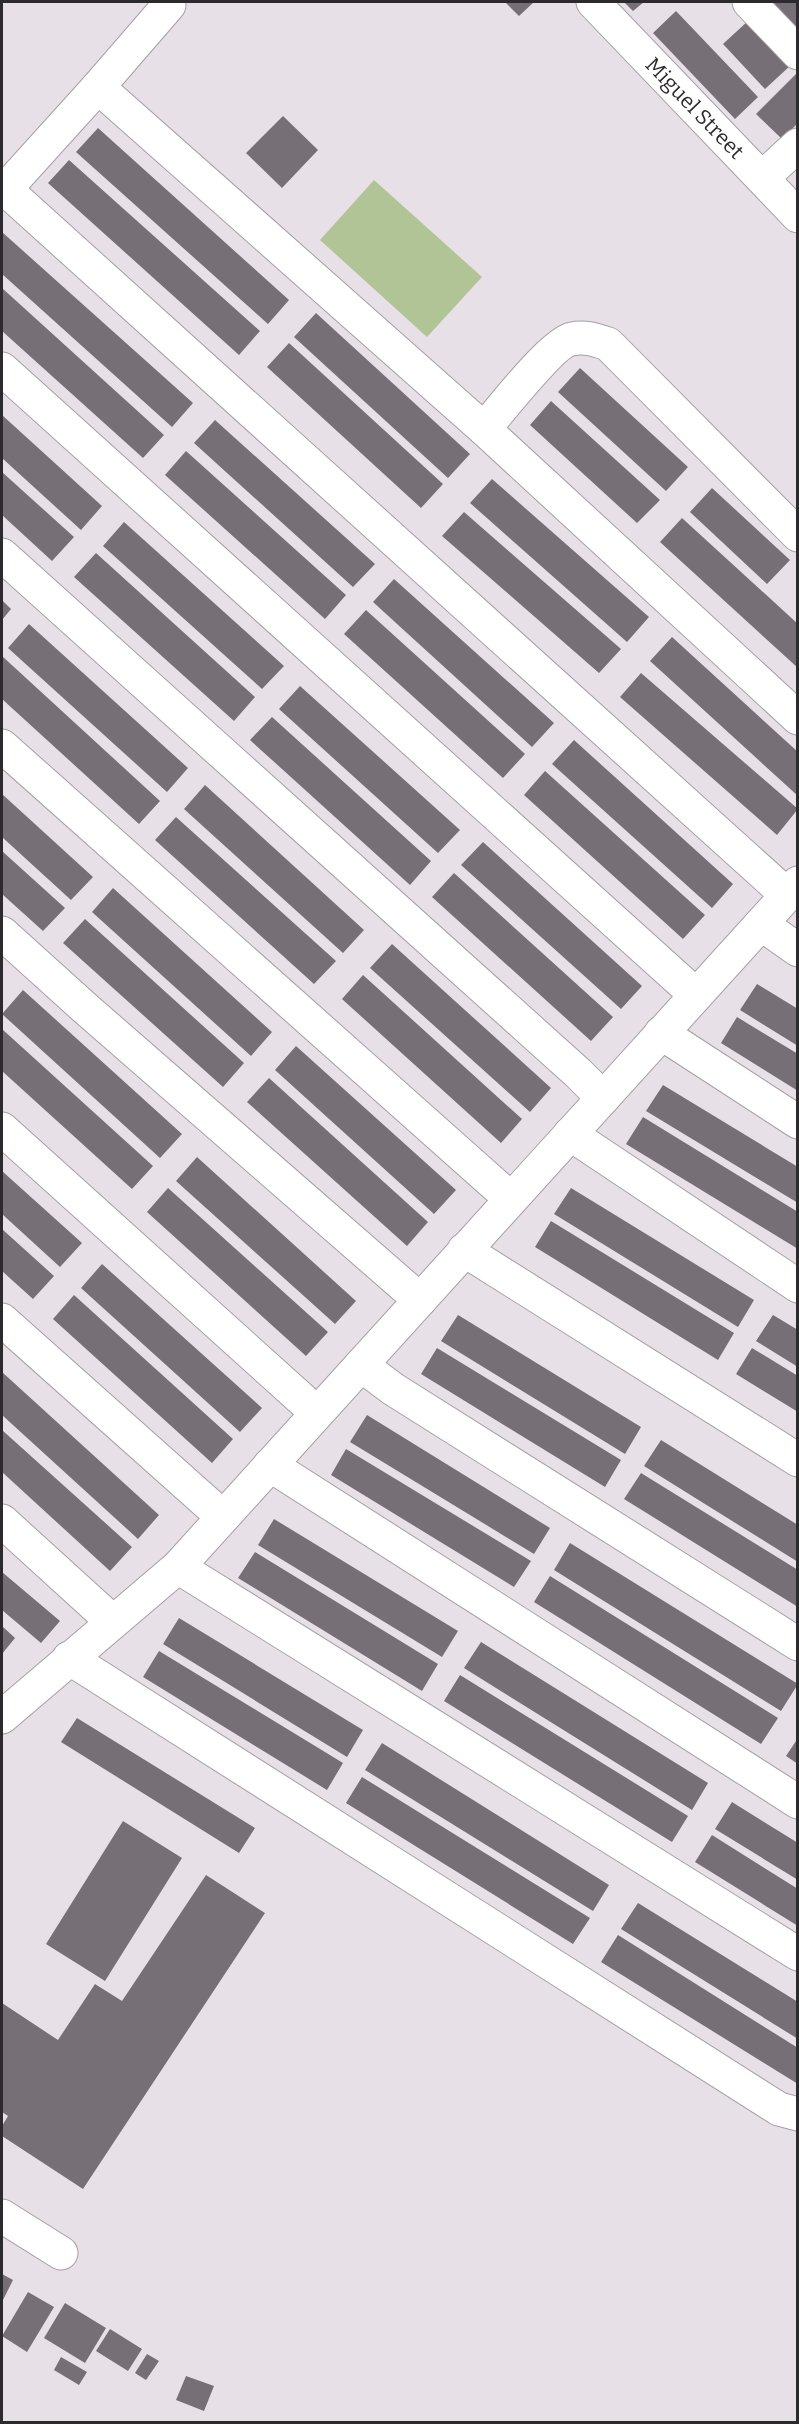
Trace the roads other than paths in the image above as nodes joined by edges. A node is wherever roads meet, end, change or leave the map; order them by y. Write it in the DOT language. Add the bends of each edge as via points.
graph roads {
  1 [pos="592,2"];
  2 [pos="749,2"];
  3 [pos="169,5"];
  4 [pos="798,53"];
  5 [pos="98,87"];
  6 [pos="798,146"];
  7 [pos="762,178"];
  8 [pos="3,191"];
  9 [pos="798,216"];
  10 [pos="2,369"];
  11 [pos="484,429"];
  12 [pos="798,535"];
  13 [pos="2,555"];
  14 [pos="798,718"];
  15 [pos="2,746"];
  16 [pos="792,889"];
  17 [pos="760,924"];
  18 [pos="2,933"];
  19 [pos="798,950"];
  20 [pos="696,995"];
  21 [pos="661,1033"];
  22 [pos="603,1098"];
  23 [pos="798,1122"];
  24 [pos="2,1129"];
  25 [pos="570,1134"];
  26 [pos="511,1199"];
  27 [pos="465,1251"];
  28 [pos="798,1286"];
  29 [pos="420,1300"];
  30 [pos="2,1320"];
  31 [pos="360,1365"];
  32 [pos="317,1413"];
  33 [pos="798,1460"];
  34 [pos="270,1465"];
  35 [pos="223,1516"];
  36 [pos="2,1521"];
  37 [pos="178,1567"];
  38 [pos="113,1622"];
  39 [pos="798,1644"];
  40 [pos="69,1658"];
  41 [pos="4,1712"];
  42 [pos="798,1802"];
  43 [pos="798,1954"];
  44 [pos="798,2114"];
  45 [pos="2,2216"];
  46 [pos="60,2253"];
  1 -- 7 [label="street, Miguel Street"];
  2 -- 4 [label="street"];
  3 -- 5 [label="street"];
  5 -- 8 [label="street"];
  5 -- 11 [label="street"];
  6 -- 7 [label="street"];
  7 -- 9 [label="street, Miguel Street"];
  8 -- 16 [label="street"];
  10 -- 20 [label="street"];
  11 -- 12 [label="street" via="552,351 569,339 589,338 608,344"];
  11 -- 14 [label="street"];
  13 -- 22 [label="street"];
  15 -- 26 [label="street"];
  16 -- 17 [label="street"];
  17 -- 19 [label="street"];
  17 -- 20 [label="street"];
  18 -- 29 [label="street"];
  20 -- 21 [label="street"];
  21 -- 22 [label="street"];
  21 -- 23 [label="street"];
  22 -- 25 [label="street"];
  24 -- 32 [label="street"];
  25 -- 26 [label="street"];
  25 -- 28 [label="street"];
  26 -- 27 [label="street"];
  27 -- 29 [label="street"];
  27 -- 33 [label="street"];
  29 -- 31 [label="street"];
  30 -- 35 [label="street"];
  31 -- 32 [label="street"];
  31 -- 39 [label="street" via="403,1396"];
  32 -- 34 [label="street"];
  34 -- 35 [label="street"];
  34 -- 42 [label="street"];
  35 -- 37 [label="street"];
  36 -- 38 [label="street"];
  37 -- 38 [label="street"];
  37 -- 43 [label="street"];
  38 -- 40 [label="street"];
  40 -- 41 [label="street"];
  40 -- 44 [label="street" via="779,2109"];
  45 -- 46 [label="street"];
}
